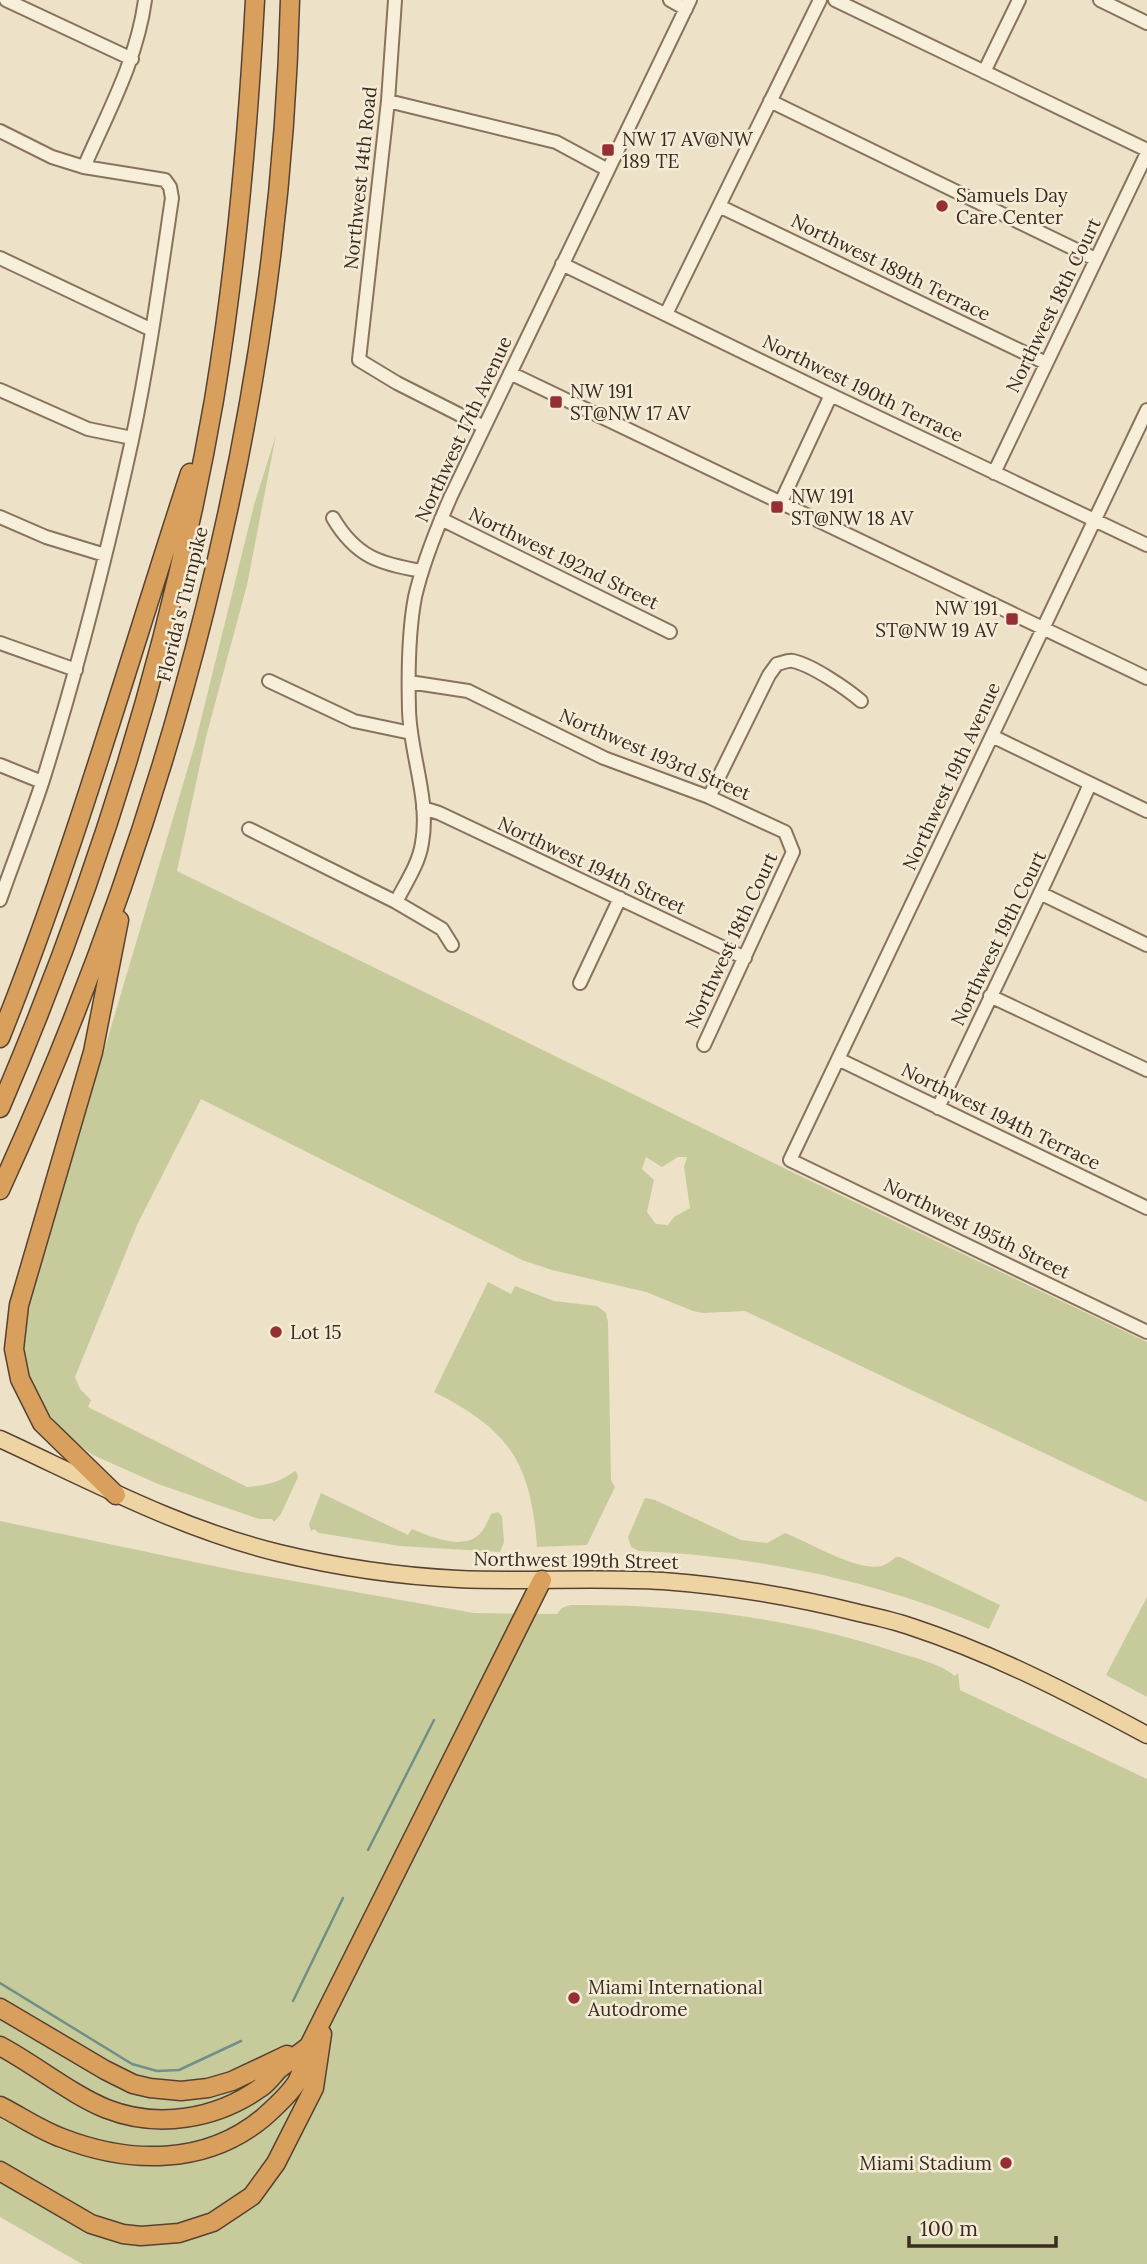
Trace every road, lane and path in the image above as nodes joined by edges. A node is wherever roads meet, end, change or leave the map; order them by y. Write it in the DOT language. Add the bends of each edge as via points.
graph roads {
  1 [pos="6,0"];
  2 [pos="145,0"];
  3 [pos="255,0"];
  4 [pos="290,0"];
  5 [pos="395,0"];
  6 [pos="670,0"];
  7 [pos="820,0"];
  8 [pos="835,0"];
  9 [pos="1018,0"];
  10 [pos="1100,0"];
  11 [pos="21,3"];
  12 [pos="688,4"];
  13 [pos="1147,23"];
  14 [pos="132,59"];
  15 [pos="984,72"];
  16 [pos="388,101"];
  17 [pos="770,101"];
  18 [pos="0,131"];
  19 [pos="1147,151"];
  20 [pos="84,167"];
  21 [pos="608,170"];
  22 [pos="719,206"];
  23 [pos="0,258"];
  24 [pos="1095,259"];
  25 [pos="562,264"];
  26 [pos="666,314"];
  27 [pos="152,330"];
  28 [pos="1046,363"];
  29 [pos="510,373"];
  30 [pos="0,390"];
  31 [pos="831,395"];
  32 [pos="214,400"];
  33 [pos="1147,410"];
  34 [pos="484,427"];
  35 [pos="132,438"];
  36 [pos="994,473"];
  37 [pos="781,502"];
  38 [pos="0,517"];
  39 [pos="333,518"];
  40 [pos="441,519"];
  41 [pos="1094,521"];
  42 [pos="1147,545"];
  43 [pos="105,555"];
  44 [pos="422,570"];
  45 [pos="1043,629"];
  46 [pos="670,632"];
  47 [pos="0,643"];
  48 [pos="76,670"];
  49 [pos="1147,678"];
  50 [pos="269,681"];
  51 [pos="409,682"];
  52 [pos="861,701"];
  53 [pos="411,733"];
  54 [pos="992,736"];
  55 [pos="0,765"];
  56 [pos="42,782"];
  57 [pos="1090,783"];
  58 [pos="709,797"];
  59 [pos="423,808"];
  60 [pos="1147,811"];
  61 [pos="249,829"];
  62 [pos="793,852"];
  63 [pos="131,857"];
  64 [pos="1042,894"];
  65 [pos="620,898"];
  66 [pos="0,900"];
  67 [pos="396,902"];
  68 [pos="1147,945"];
  69 [pos="452,946"];
  70 [pos="744,958"];
  71 [pos="580,983"];
  72 [pos="990,996"];
  73 [pos="0,1038"];
  74 [pos="704,1045"];
  75 [pos="838,1059"];
  76 [pos="1147,1070"];
  77 [pos="0,1108"];
  78 [pos="938,1108"];
  79 [pos="790,1160"];
  80 [pos="0,1190"];
  81 [pos="1147,1208"];
  82 [pos="1147,1332"];
  83 [pos="0,1438"];
  84 [pos="116,1495"];
  85 [pos="542,1580"];
  86 [pos="1147,1735"];
  87 [pos="0,2008"];
  88 [pos="325,2017"];
  89 [pos="0,2046"];
  90 [pos="309,2046"];
  91 [pos="0,2106"];
  92 [pos="0,2171"];
  1 -- 11 [label="street"];
  2 -- 14 [label="street"];
  3 -- 32 [label="highway, Florida's Turnpike" via="241,199"];
  4 -- 63 [label="highway, Florida's Turnpike" via="277,209 251,391 201,620"];
  5 -- 16 [label="street, Northwest 14th Road"];
  6 -- 12 [label="street"];
  7 -- 17 [label="street"];
  8 -- 15 [label="street"];
  9 -- 15 [label="street"];
  10 -- 13 [label="street"];
  11 -- 14 [label="street"];
  12 -- 21 [label="street, Northwest 17th Avenue"];
  14 -- 20 [label="street"];
  15 -- 19 [label="street"];
  16 -- 21 [label="street" via="556,142"];
  16 -- 34 [label="street, Northwest 14th Road" via="359,360"];
  17 -- 22 [label="street"];
  17 -- 24 [label="street"];
  18 -- 20 [label="street"];
  19 -- 24 [label="street, Northwest 18th Court"];
  20 -- 27 [label="street" via="165,180 170,187"];
  21 -- 25 [label="street, Northwest 17th Avenue"];
  22 -- 26 [label="street"];
  22 -- 28 [label="street, Northwest 189th Terrace"];
  23 -- 27 [label="street"];
  24 -- 28 [label="street, Northwest 18th Court"];
  25 -- 26 [label="street, Northwest 190th Terrace"];
  25 -- 29 [label="street, Northwest 17th Avenue"];
  26 -- 31 [label="street, Northwest 190th Terrace"];
  27 -- 35 [label="street"];
  28 -- 36 [label="street, Northwest 18th Court"];
  29 -- 34 [label="street, Northwest 17th Avenue"];
  29 -- 37 [label="street"];
  30 -- 35 [label="street" via="88,429"];
  31 -- 36 [label="street, Northwest 190th Terrace"];
  31 -- 37 [label="street"];
  32 -- 73 [label="highway" via="68,851"];
  32 -- 77 [label="highway, Florida's Turnpike" via="172,596 123,773 63,948"];
  33 -- 41 [label="street, Northwest 19th Avenue"];
  34 -- 40 [label="street, Northwest 17th Avenue"];
  35 -- 43 [label="street"];
  36 -- 41 [label="street, Northwest 190th Terrace"];
  37 -- 45 [label="street"];
  38 -- 43 [label="street"];
  39 -- 44 [label="street" via="364,553 385,565"];
  40 -- 44 [label="street, Northwest 17th Avenue"];
  40 -- 46 [label="street, Northwest 192nd Street"];
  41 -- 42 [label="street, Northwest 190th Terrace"];
  41 -- 45 [label="street, Northwest 19th Avenue"];
  43 -- 48 [label="street"];
  44 -- 51 [label="street, Northwest 17th Avenue" via="412,623"];
  45 -- 49 [label="street"];
  45 -- 54 [label="street, Northwest 19th Avenue"];
  47 -- 48 [label="street"];
  48 -- 56 [label="street"];
  50 -- 53 [label="street" via="354,721"];
  51 -- 53 [label="street, Northwest 17th Avenue"];
  51 -- 58 [label="street, Northwest 193rd Street" via="468,691 604,758"];
  52 -- 58 [label="street" via="805,666 791,660 777,664"];
  53 -- 59 [label="street, Northwest 17th Avenue"];
  54 -- 57 [label="street"];
  54 -- 75 [label="street, Northwest 19th Avenue"];
  55 -- 56 [label="street"];
  56 -- 66 [label="street"];
  57 -- 60 [label="street"];
  57 -- 64 [label="street, Northwest 19th Court"];
  58 -- 62 [label="street, Northwest 193rd Street" via="785,832"];
  59 -- 65 [label="street, Northwest 194th Street"];
  59 -- 67 [label="street, Northwest 17th Avenue" via="422,843"];
  61 -- 67 [label="street"];
  62 -- 70 [label="street, Northwest 18th Court"];
  63 -- 80 [label="highway, Florida's Turnpike" via="74,1015"];
  63 -- 84 [label="highway" via="93,1052 14,1335 20,1379 42,1423"];
  64 -- 68 [label="street"];
  64 -- 72 [label="street, Northwest 19th Court"];
  65 -- 70 [label="street, Northwest 194th Street"];
  65 -- 71 [label="street"];
  67 -- 69 [label="street" via="442,929"];
  70 -- 74 [label="street, Northwest 18th Court"];
  72 -- 76 [label="street"];
  72 -- 78 [label="street, Northwest 19th Court"];
  75 -- 78 [label="street, Northwest 194th Terrace"];
  75 -- 79 [label="street, Northwest 19th Avenue"];
  78 -- 81 [label="street, Northwest 194th Terrace"];
  79 -- 82 [label="street, Northwest 195th Street"];
  83 -- 84 [label="main road, Northwest 199th Street"];
  84 -- 85 [label="main road, Northwest 199th Street" via="198,1527 334,1564 459,1579"];
  85 -- 86 [label="main road, Northwest 199th Street" via="662,1581 735,1588 909,1626 993,1657"];
  85 -- 88 [label="highway"];
  87 -- 90 [label="highway" via="105,2070 150,2088 208,2088"];
  88 -- 90 [label="highway"];
  88 -- 92 [label="highway" via="314,2088 276,2163 251,2196 213,2222 179,2233 123,2234 91,2224"];
  89 -- 90 [label="highway" via="107,2109 140,2118 168,2119 227,2107 262,2087"];
  90 -- 91 [label="highway" via="297,2082 276,2106 233,2137 189,2153 156,2157 97,2149 60,2138"];
}
